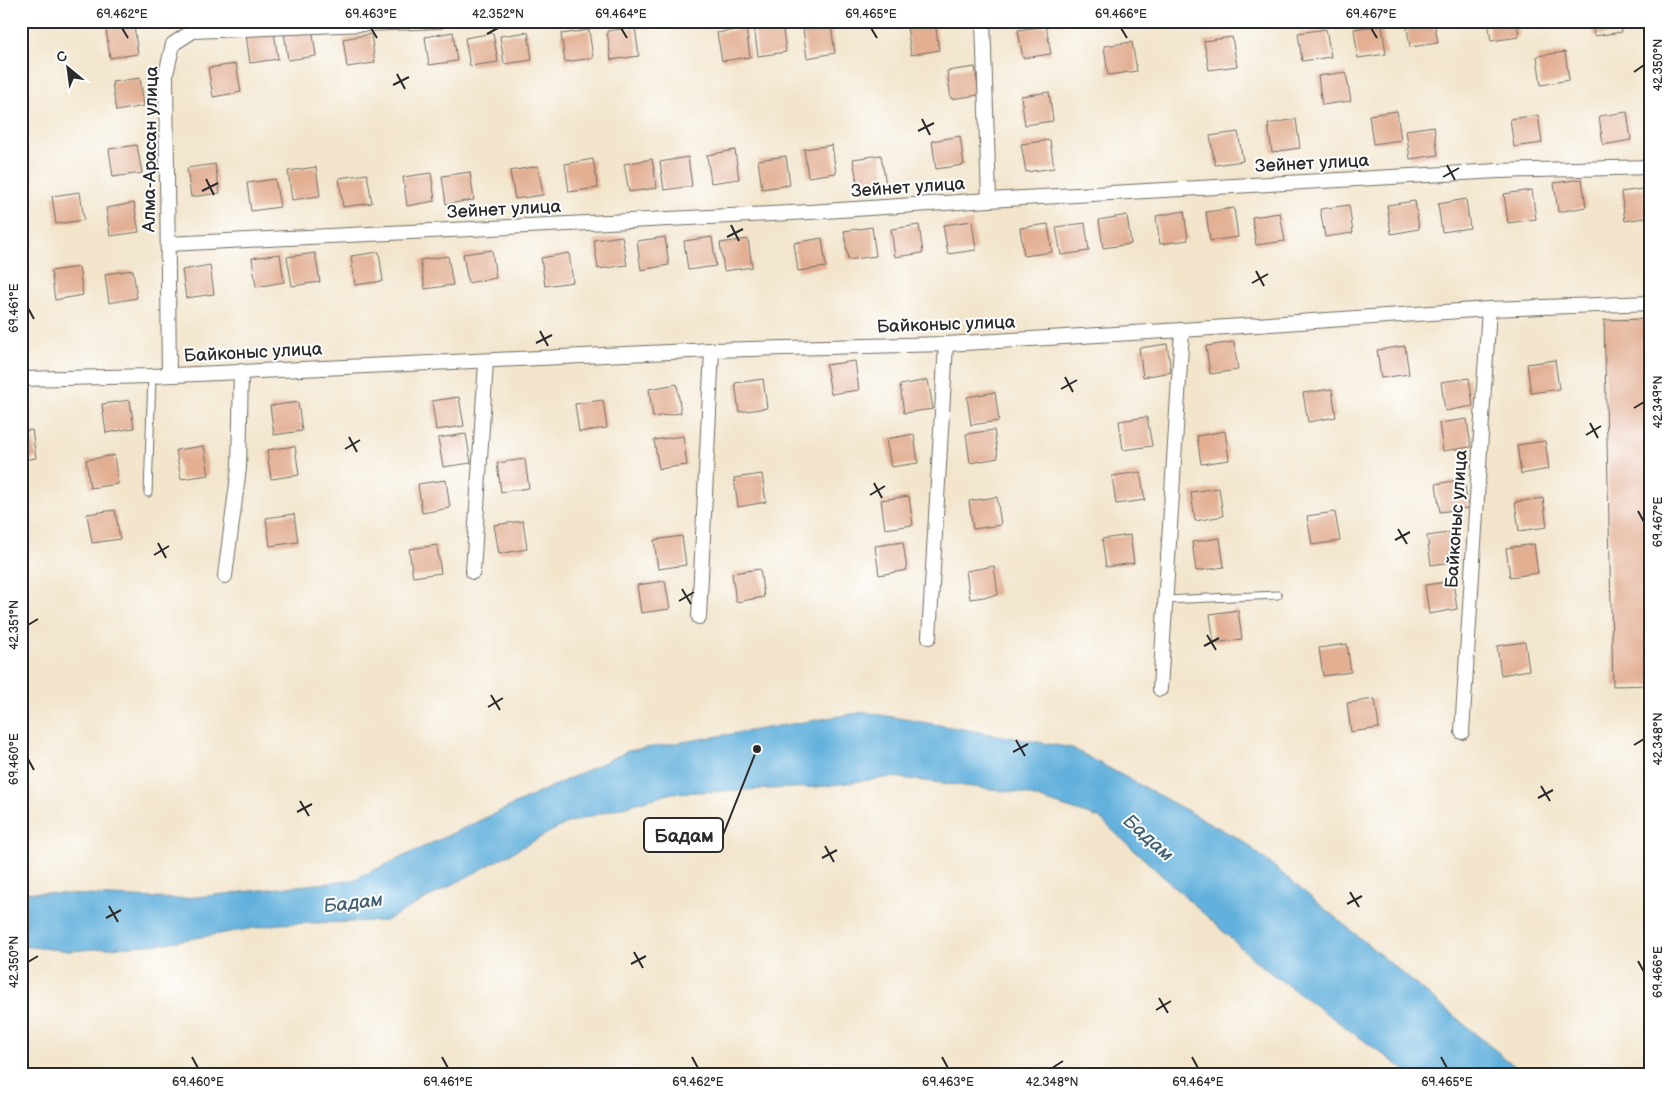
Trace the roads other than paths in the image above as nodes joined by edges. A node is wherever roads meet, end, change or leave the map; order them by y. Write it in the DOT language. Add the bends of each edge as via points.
graph roads {
  1 [pos="440,21"];
  2 [pos="983,21"];
  3 [pos="390,22"];
  4 [pos="1651,166"];
  5 [pos="989,200"];
  6 [pos="168,244"];
  7 [pos="1651,304"];
  8 [pos="1489,309"];
  9 [pos="1182,330"];
  10 [pos="946,344"];
  11 [pos="712,350"];
  12 [pos="486,362"];
  13 [pos="241,371"];
  14 [pos="169,375"];
  15 [pos="152,376"];
  16 [pos="21,379"];
  17 [pos="148,493"];
  18 [pos="472,572"];
  19 [pos="225,576"];
  20 [pos="1278,594"];
  21 [pos="1165,600"];
  22 [pos="699,617"];
  23 [pos="929,637"];
  24 [pos="1160,690"];
  25 [pos="1462,732"];
  1 -- 3 [label="street, Алма-Арасан улица"];
  2 -- 5 [label="street"];
  3 -- 6 [label="street, Алма-Арасан улица" via="192,31 173,44 166,74"];
  4 -- 5 [label="street, Зейнет улица" via="1498,171"];
  5 -- 6 [label="street, Зейнет улица"];
  6 -- 14 [label="street, Алма-Арасан улица"];
  7 -- 8 [label="street, Байконыс улица"];
  8 -- 9 [label="street, Байконыс улица"];
  8 -- 25 [label="street, Байконыс улица"];
  9 -- 10 [label="street, Байконыс улица"];
  9 -- 21 [label="street"];
  10 -- 11 [label="street, Байконыс улица"];
  10 -- 23 [label="street"];
  11 -- 12 [label="street, Байконыс улица"];
  11 -- 22 [label="street"];
  12 -- 13 [label="street, Байконыс улица"];
  12 -- 18 [label="street"];
  13 -- 14 [label="street, Байконыс улица"];
  13 -- 19 [label="street" via="240,468"];
  14 -- 15 [label="street, Байконыс улица"];
  15 -- 16 [label="street, Байконыс улица"];
  15 -- 17 [label="lane"];
  20 -- 21 [label="lane"];
  21 -- 24 [label="street"];
}
